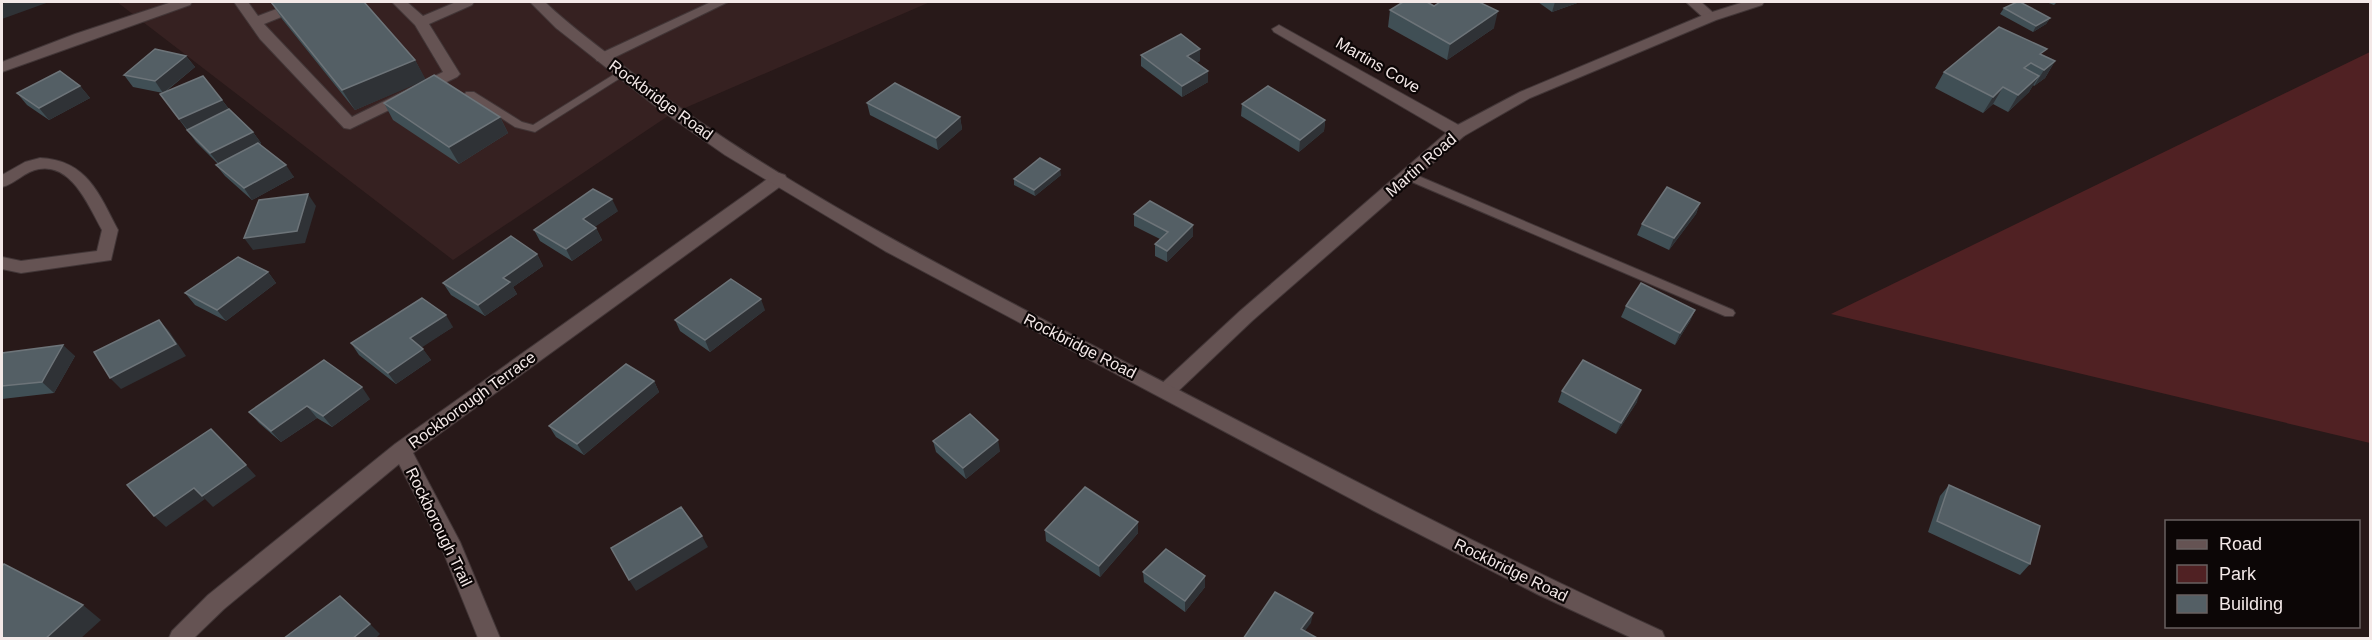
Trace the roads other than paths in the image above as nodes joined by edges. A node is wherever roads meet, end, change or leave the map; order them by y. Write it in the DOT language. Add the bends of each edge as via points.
graph roads {
  1 [pos="185,2"];
  2 [pos="242,2"];
  3 [pos="306,2"];
  4 [pos="399,2"];
  5 [pos="467,2"];
  6 [pos="537,2"];
  7 [pos="721,2"];
  8 [pos="1693,2"];
  9 [pos="1757,2"];
  10 [pos="161,5"];
  11 [pos="1711,17"];
  12 [pos="255,22"];
  13 [pos="421,22"];
  14 [pos="1279,28"];
  15 [pos="602,58"];
  16 [pos="2,67"];
  17 [pos="621,73"];
  18 [pos="470,94"];
  19 [pos="1458,132"];
  20 [pos="1409,176"];
  21 [pos="779,179"];
  22 [pos="2,182"];
  23 [pos="2,263"];
  24 [pos="1729,313"];
  25 [pos="1166,391"];
  26 [pos="402,450"];
  27 [pos="180,639"];
  28 [pos="489,639"];
  29 [pos="1654,639"];
  1 -- 10 [label="street"];
  2 -- 12 [label="street"];
  3 -- 12 [label="street"];
  4 -- 13 [label="street"];
  5 -- 13 [label="street"];
  6 -- 15 [label="street, Rockbridge Road"];
  7 -- 15 [label="street"];
  8 -- 11 [label="street"];
  9 -- 11 [label="street, Martin Road"];
  10 -- 16 [label="street"];
  11 -- 19 [label="street, Martin Road" via="1525,95"];
  12 -- 13 [label="street" via="350,124 452,74"];
  14 -- 19 [label="street, Martins Cove"];
  15 -- 17 [label="street, Rockbridge Road"];
  17 -- 18 [label="lane" via="535,129 519,124"];
  17 -- 21 [label="street, Rockbridge Road" via="731,151"];
  19 -- 20 [label="street, Martin Road"];
  20 -- 24 [label="lane"];
  20 -- 25 [label="street, Martin Road" via="1246,316"];
  21 -- 25 [label="street, Rockbridge Road" via="891,247"];
  21 -- 26 [label="street, Rockborough Terrace"];
  22 -- 23 [label="street" via="38,163 60,164 81,178 110,230 105,256 21,267"];
  25 -- 29 [label="street, Rockbridge Road" via="1381,505"];
  26 -- 27 [label="street, Rockborough Terrace" via="216,602"];
  26 -- 28 [label="street, Rockborough Trail" via="450,542"];
}
